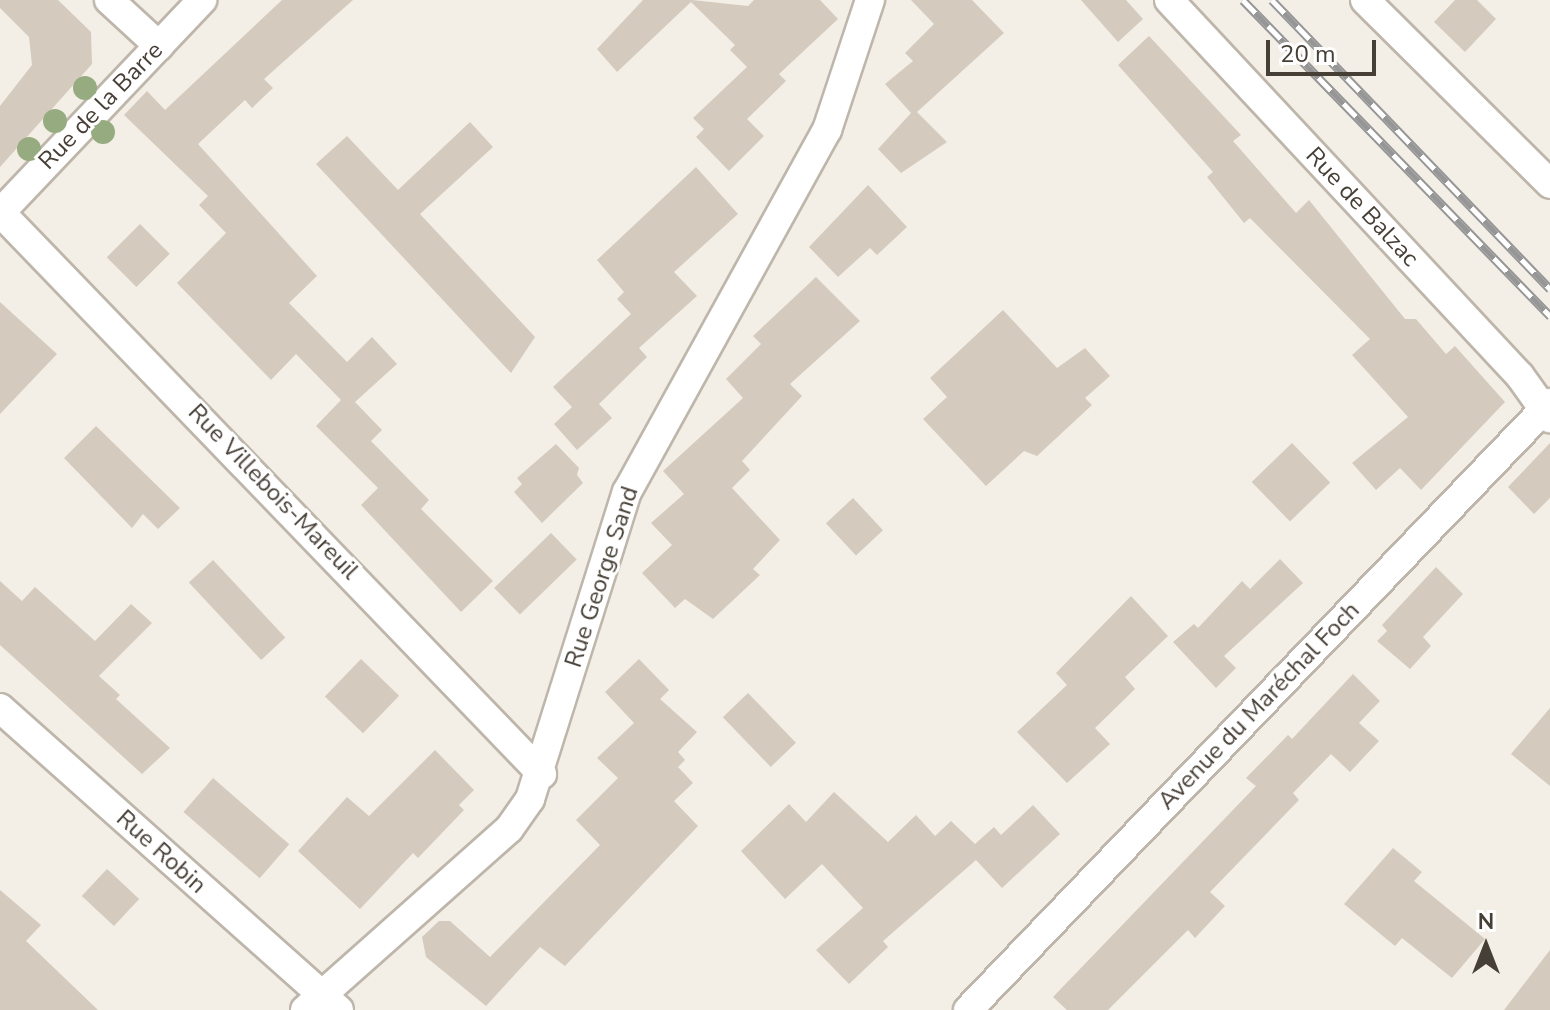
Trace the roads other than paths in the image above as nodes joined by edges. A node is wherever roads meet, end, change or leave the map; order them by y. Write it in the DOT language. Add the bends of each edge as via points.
graph roads {
  1 [pos="109,0"];
  2 [pos="202,0"];
  3 [pos="870,0"];
  4 [pos="1169,0"];
  5 [pos="1365,0"];
  6 [pos="159,46"];
  7 [pos="1550,184"];
  8 [pos="0,212"];
  9 [pos="1548,410"];
  10 [pos="0,708"];
  11 [pos="542,774"];
  12 [pos="322,1005"];
  13 [pos="968,1010"];
  1 -- 6 [label="street"];
  2 -- 6 [label="street, Rue de la Barre"];
  3 -- 11 [label="street, Rue George Sand" via="827,130 627,492"];
  4 -- 9 [label="street, Rue de Balzac"];
  5 -- 7 [label="street"];
  6 -- 8 [label="street, Rue de la Barre"];
  8 -- 11 [label="street, Rue Villebois-Mareuil"];
  9 -- 13 [label="street, Avenue du Maréchal Foch"];
  10 -- 12 [label="street, Rue Robin"];
  11 -- 12 [label="street, Rue George Sand" via="509,829"];
}
